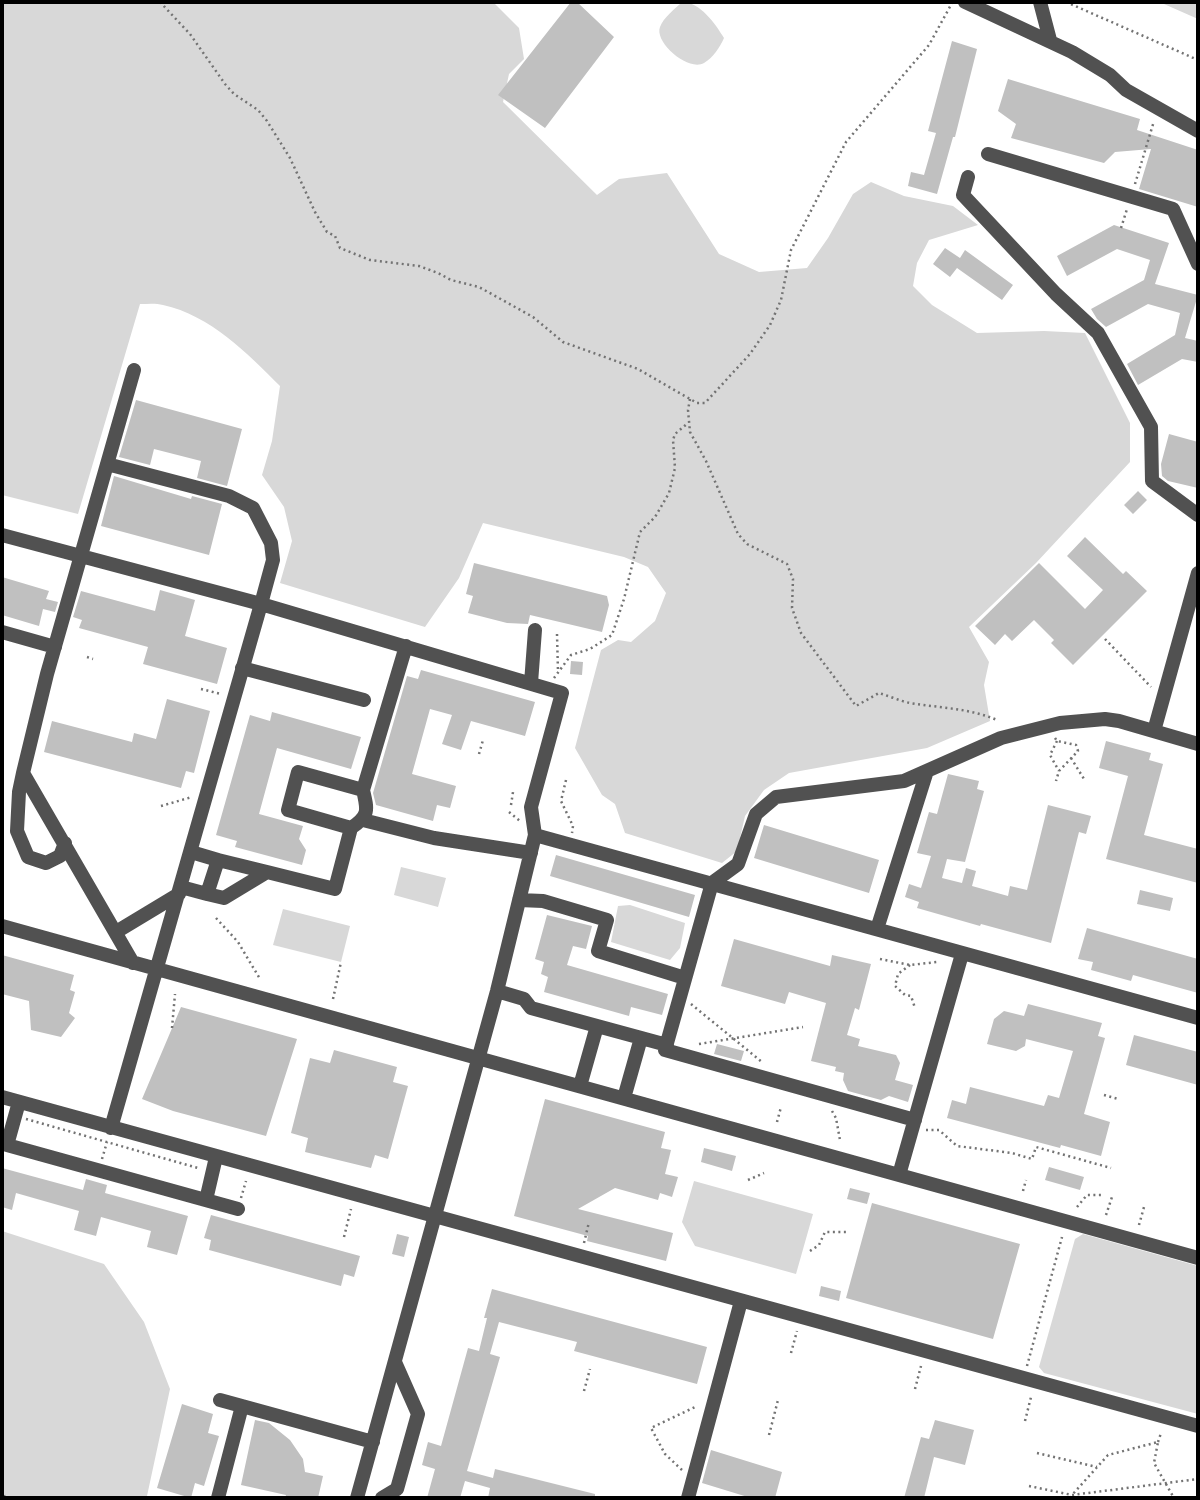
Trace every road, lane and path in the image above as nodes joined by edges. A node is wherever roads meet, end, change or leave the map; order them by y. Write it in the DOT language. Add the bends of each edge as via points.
graph roads {
  1 [pos="160,2"];
  2 [pos="953,2"];
  3 [pos="965,2"];
  4 [pos="1040,2"];
  5 [pos="1066,2"];
  6 [pos="1050,40"];
  7 [pos="1198,60"];
  8 [pos="1154,121"];
  9 [pos="1198,131"];
  10 [pos="988,154"];
  11 [pos="968,177"];
  12 [pos="1129,202"];
  13 [pos="1121,228"];
  14 [pos="1198,264"];
  15 [pos="134,370"];
  16 [pos="690,399"];
  17 [pos="688,423"];
  18 [pos="107,464"];
  19 [pos="1198,515"];
  20 [pos="2,534"];
  21 [pos="80,556"];
  22 [pos="1198,573"];
  23 [pos="261,604"];
  24 [pos="535,630"];
  25 [pos="2,632"];
  26 [pos="557,634"];
  27 [pos="1105,639"];
  28 [pos="406,646"];
  29 [pos="55,647"];
  30 [pos="87,657"];
  31 [pos="93,659"];
  32 [pos="242,668"];
  33 [pos="558,673"];
  34 [pos="531,683"];
  35 [pos="547,688"];
  36 [pos="201,689"];
  37 [pos="1154,689"];
  38 [pos="221,694"];
  39 [pos="364,700"];
  40 [pos="997,720"];
  41 [pos="1047,726"];
  42 [pos="1154,731"];
  43 [pos="483,740"];
  44 [pos="1057,741"];
  45 [pos="1198,744"];
  46 [pos="479,754"];
  47 [pos="1071,758"];
  48 [pos="927,771"];
  49 [pos="1059,771"];
  50 [pos="23,773"];
  51 [pos="1084,779"];
  52 [pos="566,780"];
  53 [pos="1056,782"];
  54 [pos="363,790"];
  55 [pos="513,792"];
  56 [pos="192,797"];
  57 [pos="161,806"];
  58 [pos="511,806"];
  59 [pos="363,820"];
  60 [pos="573,827"];
  61 [pos="351,828"];
  62 [pos="535,835"];
  63 [pos="65,844"];
  64 [pos="191,852"];
  65 [pos="531,853"];
  66 [pos="218,860"];
  67 [pos="267,872"];
  68 [pos="712,883"];
  69 [pos="180,890"];
  70 [pos="207,894"];
  71 [pos="519,900"];
  72 [pos="216,918"];
  73 [pos="2,926"];
  74 [pos="877,929"];
  75 [pos="116,932"];
  76 [pos="962,954"];
  77 [pos="880,958"];
  78 [pos="947,960"];
  79 [pos="341,962"];
  80 [pos="133,963"];
  81 [pos="910,965"];
  82 [pos="157,970"];
  83 [pos="685,978"];
  84 [pos="260,979"];
  85 [pos="497,991"];
  86 [pos="175,993"];
  87 [pos="680,996"];
  88 [pos="333,999"];
  89 [pos="915,1008"];
  90 [pos="1198,1018"];
  91 [pos="597,1026"];
  92 [pos="803,1027"];
  93 [pos="172,1028"];
  94 [pos="641,1038"];
  95 [pos="735,1038"];
  96 [pos="667,1045"];
  97 [pos="688,1046"];
  98 [pos="478,1058"];
  99 [pos="770,1069"];
  100 [pos="580,1086"];
  101 [pos="821,1094"];
  102 [pos="1104,1095"];
  103 [pos="2,1097"];
  104 [pos="624,1098"];
  105 [pos="1118,1099"];
  106 [pos="19,1102"];
  107 [pos="781,1107"];
  108 [pos="777,1122"];
  109 [pos="913,1125"];
  110 [pos="111,1128"];
  111 [pos="840,1140"];
  112 [pos="216,1157"];
  113 [pos="1111,1168"];
  114 [pos="764,1173"];
  115 [pos="899,1175"];
  116 [pos="748,1180"];
  117 [pos="1026,1180"];
  118 [pos="1023,1191"];
  119 [pos="1103,1195"];
  120 [pos="1112,1197"];
  121 [pos="206,1200"];
  122 [pos="1077,1207"];
  123 [pos="1144,1207"];
  124 [pos="238,1209"];
  125 [pos="351,1209"];
  126 [pos="1106,1215"];
  127 [pos="435,1218"];
  128 [pos="589,1222"];
  129 [pos="1139,1225"];
  130 [pos="846,1232"];
  131 [pos="344,1237"];
  132 [pos="1062,1237"];
  133 [pos="584,1244"];
  134 [pos="810,1251"];
  135 [pos="1198,1258"];
  136 [pos="741,1301"];
  137 [pos="800,1317"];
  138 [pos="791,1353"];
  139 [pos="395,1362"];
  140 [pos="921,1366"];
  141 [pos="590,1369"];
  142 [pos="1024,1378"];
  143 [pos="915,1389"];
  144 [pos="584,1391"];
  145 [pos="1031,1397"];
  146 [pos="778,1400"];
  147 [pos="220,1401"];
  148 [pos="242,1406"];
  149 [pos="695,1407"];
  150 [pos="1024,1421"];
  151 [pos="1198,1426"];
  152 [pos="1161,1433"];
  153 [pos="769,1435"];
  154 [pos="373,1442"];
  155 [pos="1158,1443"];
  156 [pos="1037,1453"];
  157 [pos="1097,1467"];
  158 [pos="1198,1479"];
  159 [pos="693,1480"];
  160 [pos="1165,1483"];
  161 [pos="1029,1486"];
  162 [pos="2,1490"];
  163 [pos="1071,1496"];
  164 [pos="5,1498"];
  165 [pos="218,1498"];
  166 [pos="357,1498"];
  167 [pos="382,1498"];
  168 [pos="688,1498"];
  169 [pos="1174,1498"];
  1 -- 16 [label="path" via="190,34 225,84 267,121 315,212 340,248 370,260 419,266 480,287 533,317 564,342 638,369"];
  2 -- 16 [label="path" via="929,45 846,142 791,250 778,310 756,348 705,403"];
  3 -- 6 [label="street"];
  4 -- 6 [label="street"];
  5 -- 7 [label="path"];
  6 -- 9 [label="street"];
  8 -- 12 [label="path"];
  10 -- 12 [label="street"];
  11 -- 19 [label="street" via="963,195 1098,333 1151,427 1152,481"];
  12 -- 13 [label="path"];
  12 -- 14 [label="street" via="1172,209"];
  15 -- 18 [label="street"];
  16 -- 17 [label="path"];
  17 -- 33 [label="path" via="675,434 669,493 656,517 640,532 612,635 571,655"];
  17 -- 40 [label="path" via="738,534 791,569 792,608 801,633 856,706 879,693"];
  18 -- 21 [label="street"];
  18 -- 23 [label="street" via="229,496 253,508 271,542 273,560"];
  20 -- 21 [label="street"];
  21 -- 23 [label="street"];
  21 -- 29 [label="street"];
  22 -- 42 [label="street"];
  23 -- 28 [label="street"];
  23 -- 32 [label="street"];
  24 -- 34 [label="street"];
  25 -- 29 [label="street"];
  26 -- 33 [label="path"];
  27 -- 37 [label="path"];
  28 -- 34 [label="street"];
  28 -- 54 [label="street"];
  29 -- 50 [label="street"];
  30 -- 31 [label="path"];
  32 -- 39 [label="street"];
  32 -- 64 [label="street"];
  33 -- 35 [label="path"];
  34 -- 35 [label="street"];
  35 -- 62 [label="street" via="562,693 531,807"];
  36 -- 38 [label="path"];
  41 -- 42 [label="street" via="1105,719"];
  41 -- 44 [label="path"];
  41 -- 48 [label="street" via="1001,738"];
  42 -- 45 [label="street"];
  43 -- 46 [label="path"];
  44 -- 47 [label="path" via="1076,745 1078,751"];
  44 -- 49 [label="path" via="1050,755"];
  47 -- 49 [label="path"];
  47 -- 51 [label="path"];
  48 -- 68 [label="street" via="904,781 776,797 756,814 738,864"];
  48 -- 74 [label="street"];
  49 -- 53 [label="path"];
  50 -- 63 [label="street"];
  50 -- 63 [label="street" via="17,831 28,857 46,863 60,856"];
  52 -- 60 [label="path" via="561,801"];
  54 -- 59 [label="street" via="367,807"];
  54 -- 61 [label="street" via="298,772 288,810"];
  55 -- 58 [label="path"];
  56 -- 57 [label="path"];
  59 -- 61 [label="street"];
  59 -- 65 [label="street" via="434,838"];
  61 -- 67 [label="street" via="335,889"];
  62 -- 65 [label="street"];
  62 -- 68 [label="street"];
  63 -- 75 [label="street"];
  64 -- 66 [label="street"];
  64 -- 69 [label="street"];
  65 -- 71 [label="street"];
  66 -- 67 [label="street"];
  66 -- 70 [label="street"];
  67 -- 70 [label="street" via="224,898"];
  68 -- 74 [label="street"];
  68 -- 83 [label="street"];
  69 -- 70 [label="street"];
  69 -- 75 [label="street"];
  69 -- 82 [label="street"];
  71 -- 83 [label="street" via="543,901 607,919 598,951"];
  71 -- 85 [label="street"];
  72 -- 84 [label="path" via="238,942"];
  73 -- 80 [label="street"];
  74 -- 76 [label="street"];
  75 -- 80 [label="street"];
  76 -- 90 [label="street"];
  76 -- 109 [label="street"];
  77 -- 81 [label="path"];
  78 -- 81 [label="path"];
  79 -- 88 [label="path"];
  80 -- 82 [label="street"];
  81 -- 89 [label="path" via="898,974 895,986 911,996"];
  82 -- 98 [label="street"];
  82 -- 110 [label="street"];
  83 -- 87 [label="street"];
  85 -- 91 [label="street" via="524,999 531,1008"];
  85 -- 98 [label="street"];
  86 -- 93 [label="path"];
  87 -- 95 [label="path"];
  87 -- 96 [label="street"];
  91 -- 94 [label="street"];
  91 -- 100 [label="street"];
  92 -- 95 [label="path"];
  94 -- 96 [label="street"];
  94 -- 104 [label="street"];
  95 -- 97 [label="path"];
  95 -- 99 [label="path"];
  96 -- 101 [label="street" via="665,1050"];
  98 -- 100 [label="street"];
  98 -- 127 [label="street"];
  100 -- 104 [label="street"];
  101 -- 109 [label="street"];
  101 -- 111 [label="path" via="836,1118"];
  102 -- 105 [label="path"];
  103 -- 106 [label="street"];
  104 -- 115 [label="street"];
  106 -- 110 [label="street"];
  106 -- 121 [label="street" via="7,1145"];
  107 -- 108 [label="path"];
  109 -- 113 [label="path" via="939,1130 957,1146 1032,1159 1036,1145"];
  109 -- 115 [label="street"];
  110 -- 112 [label="street"];
  112 -- 121 [label="street"];
  112 -- 127 [label="street"];
  114 -- 116 [label="path"];
  115 -- 135 [label="street"];
  117 -- 118 [label="path"];
  119 -- 122 [label="path" via="1087,1195"];
  120 -- 126 [label="path"];
  121 -- 124 [label="street"];
  123 -- 129 [label="path"];
  125 -- 131 [label="path"];
  127 -- 136 [label="street"];
  127 -- 139 [label="street"];
  128 -- 133 [label="path"];
  130 -- 134 [label="path" via="825,1232"];
  132 -- 142 [label="path"];
  136 -- 137 [label="street"];
  136 -- 159 [label="street"];
  137 -- 138 [label="path"];
  137 -- 142 [label="street"];
  139 -- 154 [label="street"];
  139 -- 167 [label="street" via="418,1414 397,1489"];
  140 -- 143 [label="path"];
  141 -- 144 [label="path"];
  142 -- 151 [label="street"];
  145 -- 150 [label="path"];
  146 -- 153 [label="path"];
  147 -- 148 [label="street"];
  148 -- 154 [label="street"];
  148 -- 165 [label="street"];
  149 -- 159 [label="path" via="651,1429 665,1454"];
  152 -- 155 [label="path"];
  154 -- 166 [label="street"];
  155 -- 157 [label="path" via="1108,1455"];
  155 -- 160 [label="path" via="1154,1463"];
  156 -- 157 [label="path"];
  157 -- 163 [label="path"];
  158 -- 160 [label="path"];
  159 -- 168 [label="street"];
  160 -- 163 [label="path"];
  160 -- 169 [label="path"];
  161 -- 163 [label="path"];
  162 -- 164 [label="path"];
}
